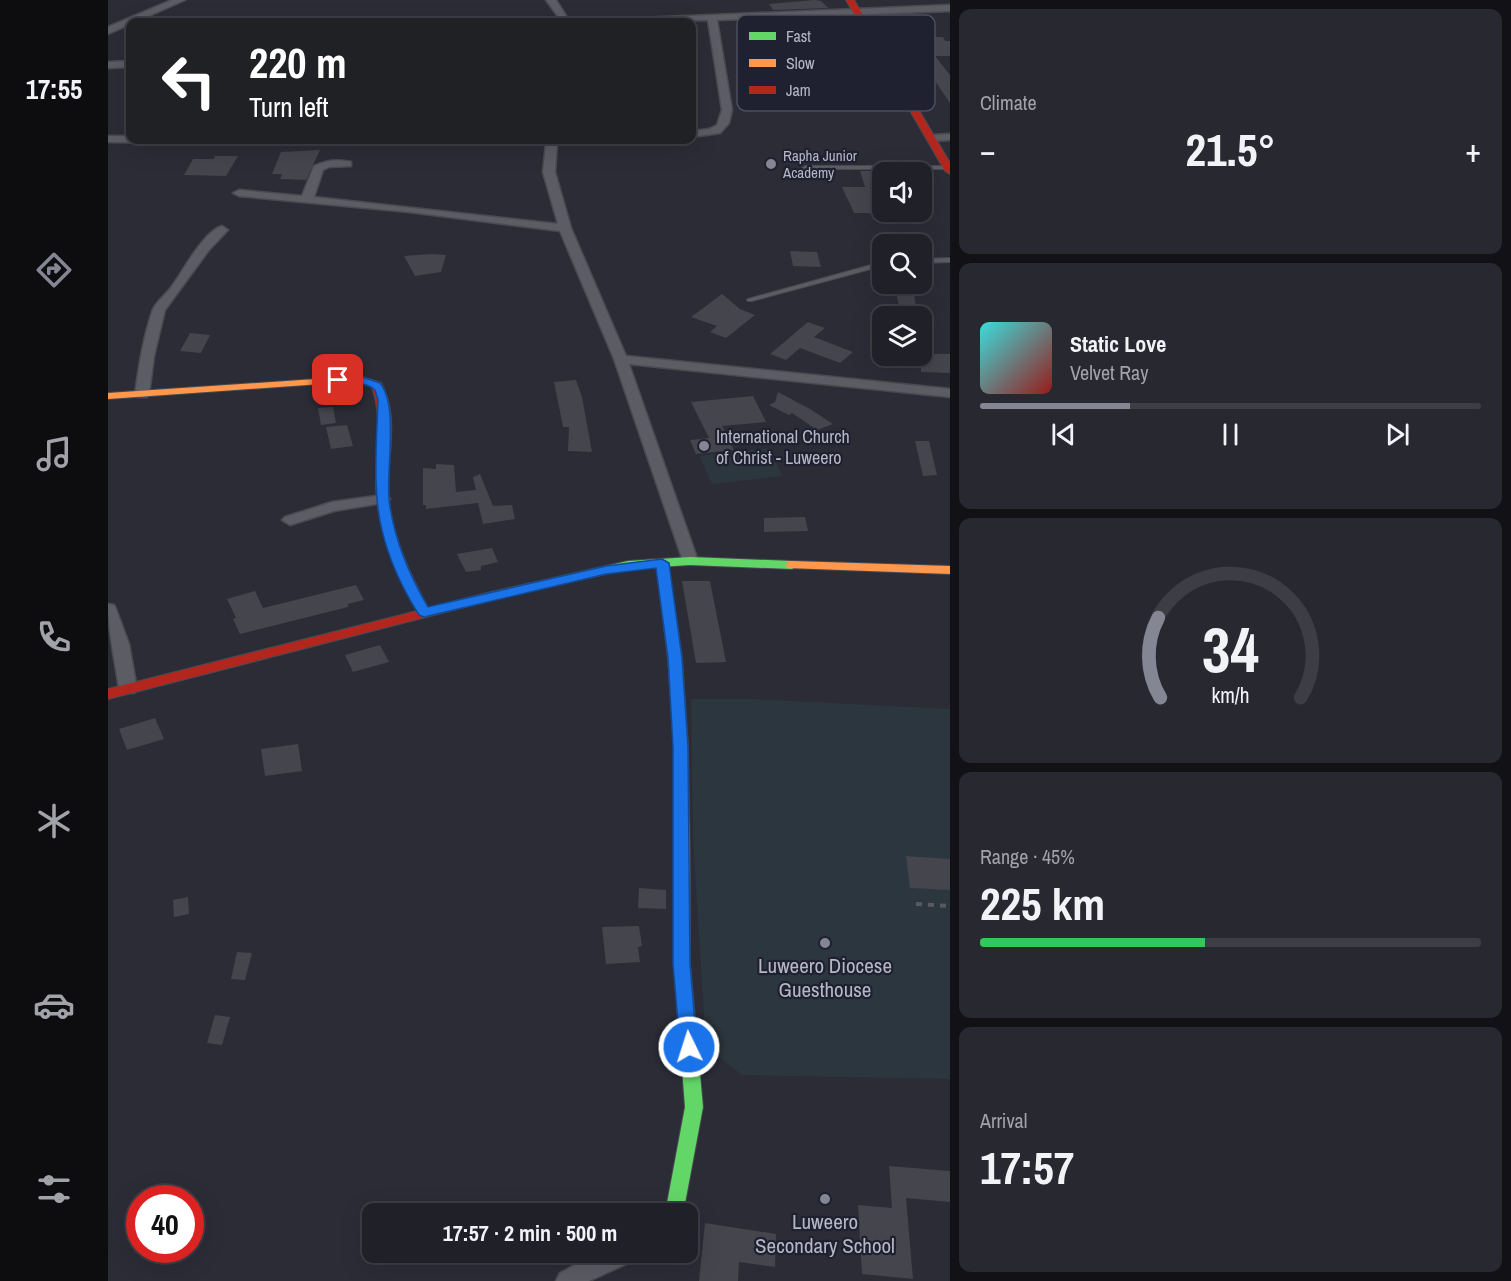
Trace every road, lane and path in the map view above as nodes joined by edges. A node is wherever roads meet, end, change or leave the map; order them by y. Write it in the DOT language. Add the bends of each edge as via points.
graph roads {
  1 [pos="180,0"];
  2 [pos="551,0"];
  3 [pos="854,5"];
  4 [pos="950,8"];
  5 [pos="712,16"];
  6 [pos="138,18"];
  7 [pos="563,18"];
  8 [pos="680,18"];
  9 [pos="126,23"];
  10 [pos="108,31"];
  11 [pos="126,64"];
  12 [pos="108,65"];
  13 [pos="916,111"];
  14 [pos="696,134"];
  15 [pos="950,137"];
  16 [pos="932,138"];
  17 [pos="108,139"];
  18 [pos="126,139"];
  19 [pos="552,144"];
  20 [pos="348,164"];
  21 [pos="805,168"];
  22 [pos="949,170"];
  23 [pos="239,193"];
  24 [pos="307,199"];
  25 [pos="565,228"];
  26 [pos="222,230"];
  27 [pos="950,260"];
  28 [pos="932,261"];
  29 [pos="872,267"];
  30 [pos="750,300"];
  31 [pos="621,359"];
  32 [pos="950,393"];
  33 [pos="142,394"];
  34 [pos="108,396"];
  35 [pos="383,499"];
  36 [pos="290,520"];
  37 [pos="690,561"];
  38 [pos="662,563"];
  39 [pos="950,570"];
  40 [pos="108,609"];
  41 [pos="424,612"];
  42 [pos="128,689"];
  43 [pos="108,694"];
  44 [pos="916,904"];
  45 [pos="950,906"];
  46 [pos="677,1203"];
  47 [pos="601,1263"];
  48 [pos="568,1281"];
  1 -- 6 [label="street"];
  2 -- 7 [label="street"];
  3 -- 4 [label="street"];
  3 -- 5 [label="street"];
  5 -- 8 [label="street"];
  5 -- 14 [label="street" via="728,110 724,125 712,132"];
  9 -- 10 [label="street"];
  11 -- 12 [label="street"];
  13 -- 16 [label="street"];
  15 -- 16 [label="street"];
  16 -- 22 [label="street"];
  17 -- 18 [label="street"];
  19 -- 25 [label="street" via="549,172"];
  20 -- 24 [label="street" via="318,168"];
  21 -- 22 [label="lane"];
  23 -- 24 [label="street"];
  24 -- 25 [label="street"];
  25 -- 31 [label="street"];
  26 -- 33 [label="street" via="159,309"];
  27 -- 28 [label="lane"];
  29 -- 30 [label="lane"];
  31 -- 32 [label="street"];
  31 -- 37 [label="street"];
  33 -- 34 [label="street"];
  33 -- 35 [label="street" via="369,381 376,385 384,400"];
  35 -- 36 [label="street" via="332,507"];
  35 -- 41 [label="street" via="390,539"];
  37 -- 38 [label="street"];
  37 -- 39 [label="street"];
  38 -- 41 [label="street" via="606,570"];
  38 -- 46 [label="street" via="675,658 681,747 682,964 694,1107"];
  40 -- 42 [label="street" via="121,644"];
  41 -- 42 [label="street"];
  42 -- 43 [label="street"];
  44 -- 45 [label="path"];
  47 -- 48 [label="street"];
}
